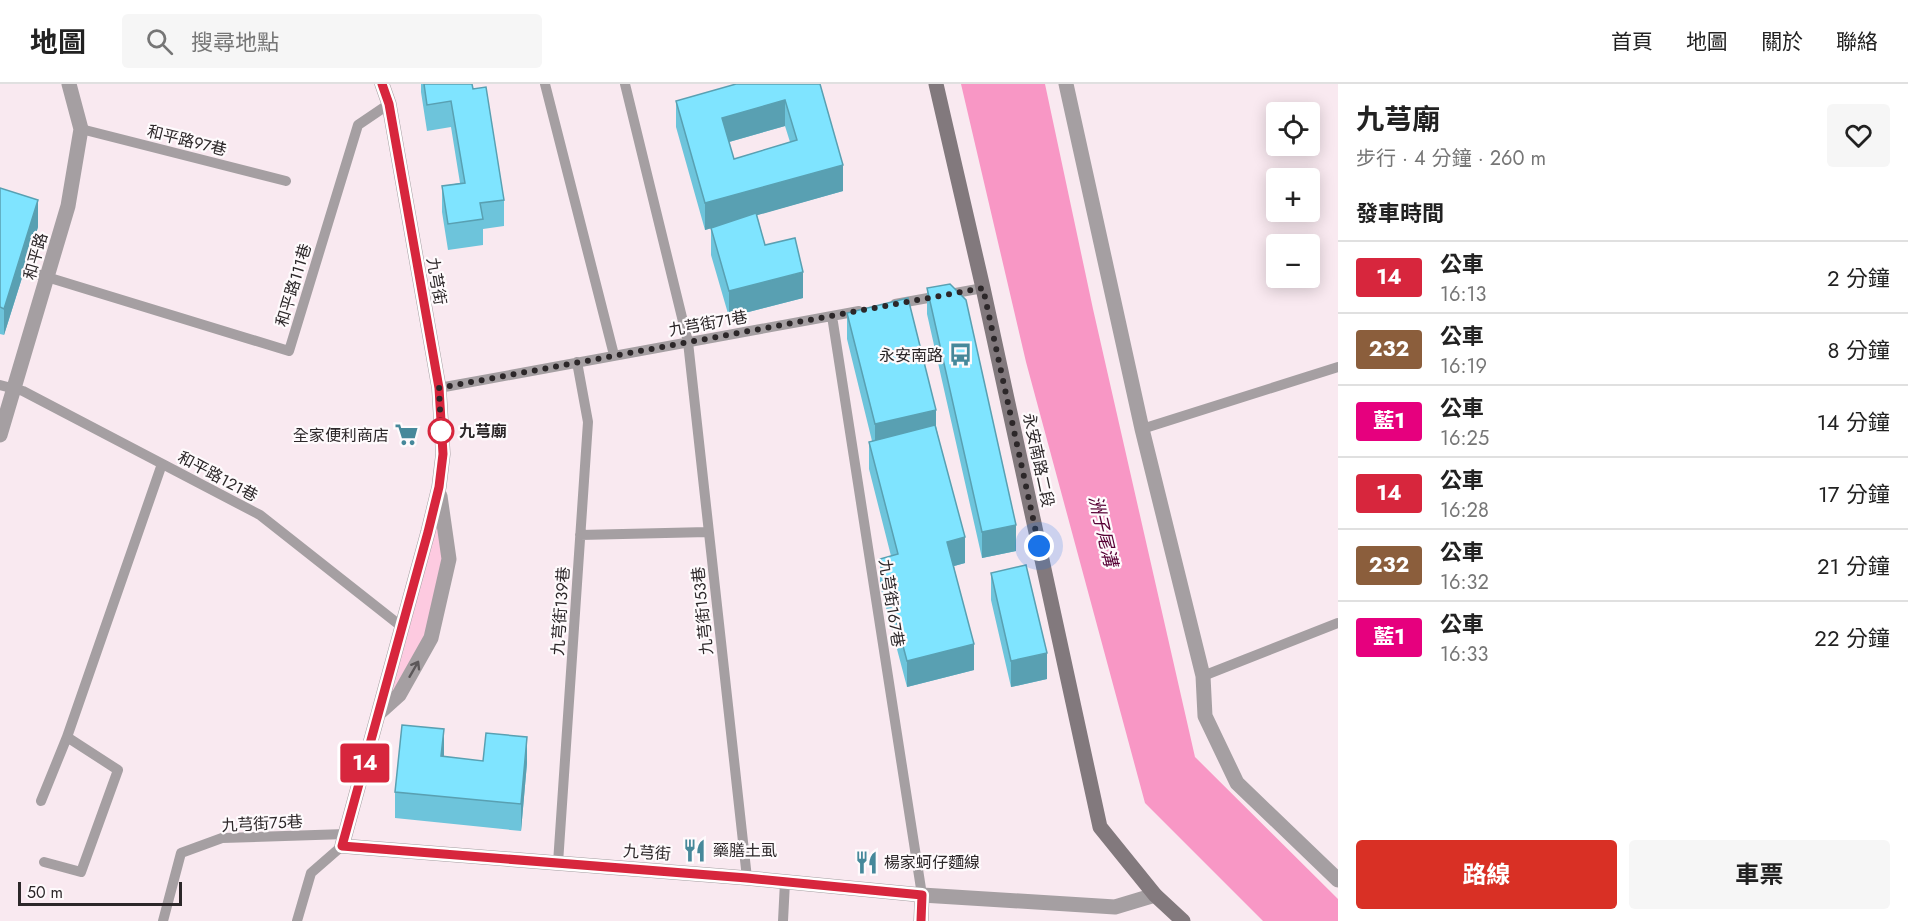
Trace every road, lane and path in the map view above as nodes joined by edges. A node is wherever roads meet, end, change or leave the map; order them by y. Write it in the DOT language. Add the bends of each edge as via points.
graph roads {
  1 [pos="69,84"];
  2 [pos="382,84"];
  3 [pos="545,84"];
  4 [pos="625,84"];
  5 [pos="936,84"];
  6 [pos="1066,84"];
  7 [pos="389,104"];
  8 [pos="81,129"];
  9 [pos="286,181"];
  10 [pos="24,270"];
  11 [pos="47,277"];
  12 [pos="983,288"];
  13 [pos="879,308"];
  14 [pos="867,310"];
  15 [pos="832,316"];
  16 [pos="688,342"];
  17 [pos="614,355"];
  18 [pos="577,362"];
  19 [pos="1338,368"];
  20 [pos="7,387"];
  21 [pos="439,388"];
  22 [pos="1142,429"];
  23 [pos="0,435"];
  24 [pos="162,464"];
  25 [pos="439,487"];
  26 [pos="708,532"];
  27 [pos="580,535"];
  28 [pos="1338,622"];
  29 [pos="402,627"];
  30 [pos="1203,676"];
  31 [pos="378,714"];
  32 [pos="67,737"];
  33 [pos="41,801"];
  34 [pos="344,840"];
  35 [pos="44,862"];
  36 [pos="558,863"];
  37 [pos="747,878"];
  38 [pos="1338,880"];
  39 [pos="785,882"];
  40 [pos="922,895"];
  41 [pos="1155,896"];
  42 [pos="163,921"];
  43 [pos="297,921"];
  44 [pos="783,921"];
  45 [pos="921,921"];
  46 [pos="1183,921"];
  1 -- 8 [label="street, 和平路"];
  2 -- 7 [label="street, 九芎街"];
  3 -- 17 [label="lane"];
  4 -- 16 [label="lane, 九芎街153巷"];
  5 -- 12 [label="main road, 永安南路二段"];
  6 -- 22 [label="street"];
  7 -- 11 [label="lane, 和平路111巷" via="358,125 289,351"];
  7 -- 21 [label="street, 九芎街"];
  8 -- 9 [label="lane, 和平路97巷"];
  8 -- 11 [label="street, 和平路" via="68,206"];
  10 -- 11 [label="lane"];
  11 -- 20 [label="street, 和平路"];
  12 -- 13 [label="lane"];
  12 -- 41 [label="main road, 永安南路二段" via="1100,827"];
  14 -- 15 [label="lane, 九芎街71巷"];
  15 -- 16 [label="lane, 九芎街71巷"];
  15 -- 40 [label="lane, 九芎街167巷"];
  16 -- 17 [label="lane, 九芎街71巷"];
  16 -- 26 [label="lane, 九芎街153巷"];
  17 -- 18 [label="lane, 九芎街71巷"];
  18 -- 21 [label="lane, 九芎街71巷"];
  18 -- 27 [label="lane, 九芎街139巷" via="588,422"];
  19 -- 22 [label="lane"];
  20 -- 23 [label="street, 和平路"];
  20 -- 24 [label="lane, 和平路121巷" via="23,391"];
  21 -- 25 [label="street, 九芎街" via="443,454"];
  22 -- 30 [label="street"];
  24 -- 29 [label="lane, 和平路121巷" via="260,515"];
  24 -- 32 [label="lane"];
  25 -- 29 [label="street, 九芎街"];
  31 -- 25 [label="street, 九芎街, one-way" via="399,695 431,638 449,559"];
  26 -- 27 [label="lane"];
  26 -- 37 [label="lane, 九芎街153巷"];
  27 -- 36 [label="lane, 九芎街139巷"];
  28 -- 30 [label="lane"];
  29 -- 31 [label="street, 九芎街"];
  30 -- 38 [label="street" via="1205,716 1237,783"];
  31 -- 34 [label="street, 九芎街"];
  32 -- 33 [label="lane"];
  32 -- 35 [label="lane" via="118,770 81,872"];
  34 -- 36 [label="street, 九芎街"];
  34 -- 42 [label="lane, 九芎街75巷" via="222,838 181,853"];
  34 -- 43 [label="lane" via="311,873"];
  36 -- 37 [label="street, 九芎街"];
  37 -- 39 [label="street, 九芎街"];
  39 -- 40 [label="street, 九芎街"];
  39 -- 44 [label="lane"];
  40 -- 41 [label="street, 九芎街" via="1115,907"];
  40 -- 45 [label="street"];
  41 -- 46 [label="main road, 永安南路二段"];
}
